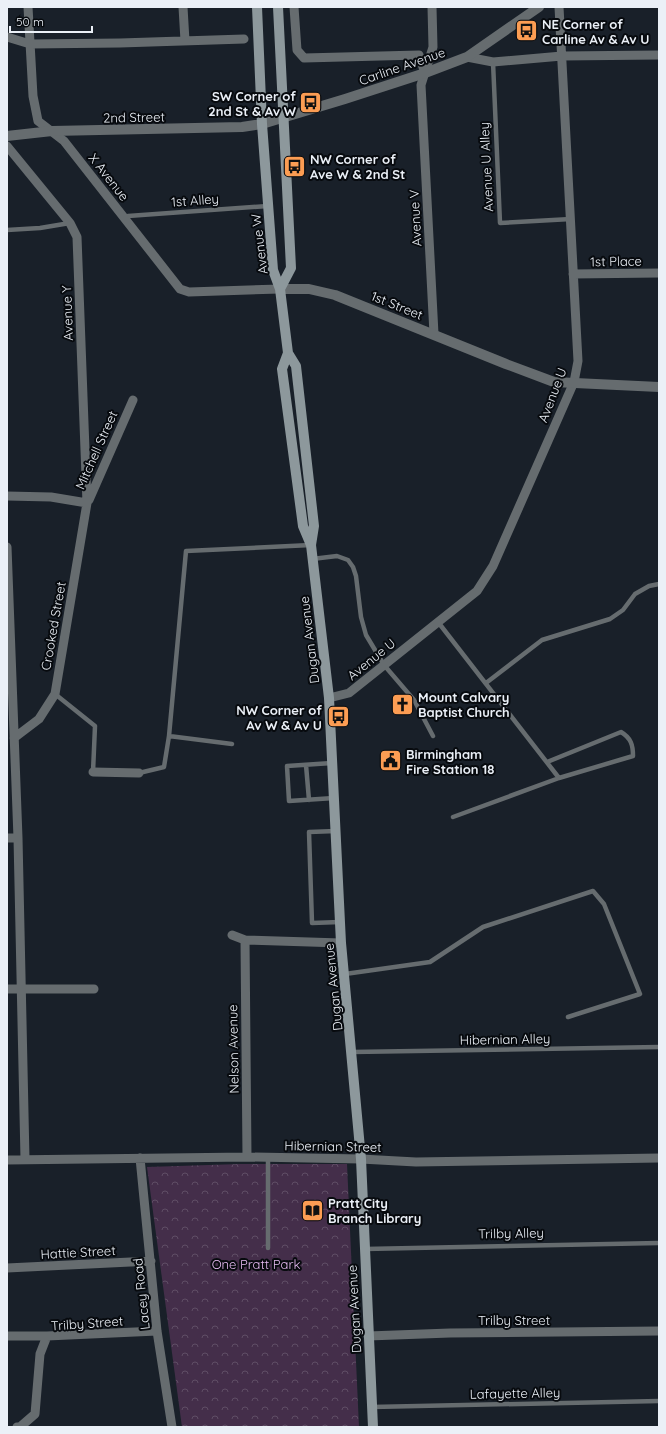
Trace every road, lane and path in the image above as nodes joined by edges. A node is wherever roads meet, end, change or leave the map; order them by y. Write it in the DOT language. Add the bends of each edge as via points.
graph roads {
  1 [pos="28,7"];
  2 [pos="183,7"];
  3 [pos="257,7"];
  4 [pos="278,7"];
  5 [pos="294,7"];
  6 [pos="432,7"];
  7 [pos="539,7"];
  8 [pos="559,7"];
  9 [pos="7,37"];
  10 [pos="244,39"];
  11 [pos="185,41"];
  12 [pos="30,44"];
  13 [pos="659,55"];
  14 [pos="562,56"];
  15 [pos="467,57"];
  16 [pos="493,62"];
  17 [pos="425,73"];
  18 [pos="283,117"];
  19 [pos="262,124"];
  20 [pos="52,131"];
  21 [pos="7,136"];
  22 [pos="7,146"];
  23 [pos="268,206"];
  24 [pos="125,219"];
  25 [pos="571,219"];
  26 [pos="70,223"];
  27 [pos="7,230"];
  28 [pos="143,242"];
  29 [pos="659,273"];
  30 [pos="573,274"];
  31 [pos="280,289"];
  32 [pos="434,334"];
  33 [pos="288,353"];
  34 [pos="574,382"];
  35 [pos="659,387"];
  36 [pos="132,400"];
  37 [pos="7,496"];
  38 [pos="88,503"];
  39 [pos="311,545"];
  40 [pos="7,547"];
  41 [pos="312,559"];
  42 [pos="659,584"];
  43 [pos="438,622"];
  44 [pos="384,665"];
  45 [pos="486,683"];
  46 [pos="55,694"];
  47 [pos="329,698"];
  48 [pos="169,736"];
  49 [pos="433,736"];
  50 [pos="14,738"];
  51 [pos="232,744"];
  52 [pos="547,762"];
  53 [pos="332,763"];
  54 [pos="306,765"];
  55 [pos="93,772"];
  56 [pos="139,773"];
  57 [pos="559,778"];
  58 [pos="334,798"];
  59 [pos="309,800"];
  60 [pos="453,817"];
  61 [pos="336,831"];
  62 [pos="7,838"];
  63 [pos="18,838"];
  64 [pos="340,922"];
  65 [pos="232,935"];
  66 [pos="244,940"];
  67 [pos="341,943"];
  68 [pos="345,974"];
  69 [pos="22,988"];
  70 [pos="7,989"];
  71 [pos="94,989"];
  72 [pos="568,1017"];
  73 [pos="659,1047"];
  74 [pos="352,1052"];
  75 [pos="247,1157"];
  76 [pos="268,1157"];
  77 [pos="140,1158"];
  78 [pos="659,1158"];
  79 [pos="25,1159"];
  80 [pos="361,1159"];
  81 [pos="7,1160"];
  82 [pos="659,1242"];
  83 [pos="268,1248"];
  84 [pos="364,1249"];
  85 [pos="151,1261"];
  86 [pos="7,1268"];
  87 [pos="157,1331"];
  88 [pos="659,1331"];
  89 [pos="7,1336"];
  90 [pos="47,1336"];
  91 [pos="368,1336"];
  92 [pos="659,1401"];
  93 [pos="372,1407"];
  94 [pos="17,1427"];
  95 [pos="172,1427"];
  96 [pos="373,1427"];
  1 -- 12 [label="street"];
  2 -- 11 [label="street"];
  3 -- 19 [label="main road, Avenue W"];
  4 -- 18 [label="main road, Avenue W"];
  5 -- 17 [label="street" via="297,50 304,58 419,55"];
  6 -- 17 [label="street, Avenue V" via="433,47"];
  7 -- 15 [label="street, Carline Avenue"];
  8 -- 14 [label="street, Avenue U"];
  9 -- 12 [label="street"];
  10 -- 11 [label="street"];
  11 -- 12 [label="street"];
  12 -- 20 [label="street" via="33,96 38,121"];
  13 -- 14 [label="street"];
  14 -- 16 [label="street"];
  14 -- 25 [label="street, Avenue U"];
  15 -- 16 [label="street"];
  15 -- 17 [label="street, Carline Avenue"];
  16 -- 25 [label="lane, Avenue U Alley" via="500,223"];
  17 -- 18 [label="street, Carline Avenue"];
  17 -- 32 [label="street, Avenue V" via="421,85"];
  18 -- 19 [label="street, Carline Avenue"];
  18 -- 31 [label="main road, Avenue W" via="292,268"];
  19 -- 20 [label="street, 2nd Street" via="229,128"];
  19 -- 23 [label="main road, Avenue W"];
  20 -- 21 [label="street, 2nd Street"];
  20 -- 24 [label="street, X Avenue" via="64,141"];
  22 -- 26 [label="street, Avenue Y"];
  23 -- 24 [label="lane, 1st Alley" via="128,216"];
  23 -- 31 [label="main road, Avenue W" via="273,270"];
  24 -- 28 [label="street, X Avenue"];
  25 -- 30 [label="street, Avenue U"];
  26 -- 27 [label="lane"];
  26 -- 38 [label="street, Avenue Y" via="77,238"];
  28 -- 31 [label="street, 1st Street" via="180,289 190,292"];
  29 -- 30 [label="street, 1st Place"];
  30 -- 34 [label="street, Avenue U" via="578,361"];
  31 -- 32 [label="street, 1st Street" via="309,289 335,295"];
  31 -- 33 [label="main road, Dugan Avenue"];
  32 -- 34 [label="street, 1st Street" via="554,382"];
  33 -- 39 [label="main road, Dugan Avenue" via="296,366 314,526"];
  33 -- 39 [label="main road, Dugan Avenue" via="282,369 303,526"];
  34 -- 35 [label="street, 1st Street"];
  34 -- 43 [label="street, Avenue U" via="493,566 477,591"];
  36 -- 38 [label="street, Mitchell Street"];
  37 -- 38 [label="street, Mitchell Street" via="51,497"];
  38 -- 46 [label="street, Crooked Street"];
  39 -- 41 [label="main road, Dugan Avenue"];
  39 -- 48 [label="lane" via="186,551"];
  40 -- 50 [label="street"];
  41 -- 44 [label="lane" via="337,556 348,560 353,567 366,635"];
  41 -- 47 [label="main road, Dugan Avenue"];
  42 -- 45 [label="lane" via="635,594 622,610 610,619 542,640"];
  43 -- 44 [label="street, Avenue U"];
  43 -- 45 [label="lane"];
  44 -- 47 [label="street, Avenue U" via="349,693"];
  44 -- 49 [label="lane" via="414,700"];
  45 -- 52 [label="lane"];
  46 -- 50 [label="street, Crooked Street" via="39,719"];
  46 -- 55 [label="lane" via="95,726"];
  47 -- 53 [label="main road, Dugan Avenue"];
  48 -- 51 [label="lane"];
  48 -- 56 [label="lane" via="164,767"];
  50 -- 63 [label="street"];
  52 -- 57 [label="lane"];
  52 -- 57 [label="lane" via="622,732 633,745 633,756"];
  53 -- 54 [label="lane"];
  53 -- 58 [label="main road, Dugan Avenue"];
  54 -- 59 [label="lane"];
  54 -- 59 [label="lane" via="287,766 289,801"];
  55 -- 56 [label="street"];
  57 -- 60 [label="lane"];
  58 -- 59 [label="lane"];
  58 -- 61 [label="main road, Dugan Avenue"];
  61 -- 64 [label="main road, Dugan Avenue"];
  61 -- 64 [label="lane" via="309,832 312,923"];
  62 -- 63 [label="street"];
  63 -- 69 [label="street"];
  64 -- 67 [label="main road, Dugan Avenue"];
  65 -- 66 [label="street"];
  66 -- 67 [label="street"];
  66 -- 75 [label="street, Nelson Avenue"];
  67 -- 68 [label="main road, Dugan Avenue"];
  68 -- 72 [label="lane" via="430,962 483,927 593,891 604,904 640,994"];
  68 -- 74 [label="main road, Dugan Avenue"];
  69 -- 70 [label="street"];
  69 -- 71 [label="street"];
  69 -- 79 [label="street"];
  73 -- 74 [label="lane, Hibernian Alley"];
  74 -- 80 [label="main road, Dugan Avenue"];
  75 -- 76 [label="street, Hibernian Street"];
  75 -- 77 [label="street, Hibernian Street"];
  76 -- 80 [label="street, Hibernian Street"];
  76 -- 83 [label="lane"];
  77 -- 79 [label="street, Hibernian Street"];
  77 -- 85 [label="street, Lacey Road"];
  78 -- 80 [label="street, Hibernian Street" via="416,1162"];
  79 -- 81 [label="street, Hibernian Street"];
  80 -- 84 [label="main road, Dugan Avenue"];
  82 -- 84 [label="lane, Trilby Alley"];
  84 -- 91 [label="main road, Dugan Avenue"];
  85 -- 86 [label="street, Hattie Street"];
  85 -- 87 [label="street, Lacey Road"];
  87 -- 90 [label="street, Trilby Street"];
  87 -- 95 [label="street, Lacey Road"];
  88 -- 91 [label="street, Trilby Street"];
  89 -- 90 [label="street"];
  90 -- 94 [label="street, Trilby Street" via="40,1354 35,1414"];
  91 -- 93 [label="main road, Dugan Avenue"];
  92 -- 93 [label="lane, Lafayette Alley"];
  93 -- 96 [label="main road, Dugan Avenue"];
}
